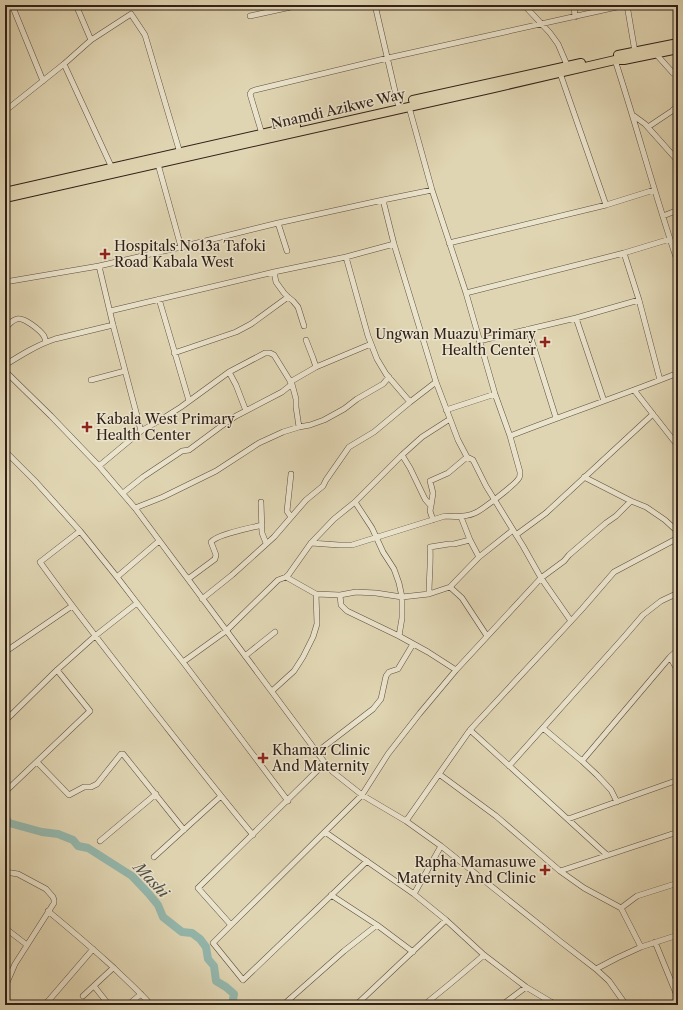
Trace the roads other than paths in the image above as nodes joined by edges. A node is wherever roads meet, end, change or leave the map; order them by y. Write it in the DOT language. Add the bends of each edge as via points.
graph roads {
  1 [pos="12,5"];
  2 [pos="76,5"];
  3 [pos="300,5"];
  4 [pos="375,5"];
  5 [pos="524,5"];
  6 [pos="574,5"];
  7 [pos="627,5"];
  8 [pos="250,16"];
  9 [pos="575,17"];
  10 [pos="542,24"];
  11 [pos="91,40"];
  12 [pos="678,42"];
  13 [pos="678,49"];
  14 [pos="635,52"];
  15 [pos="656,54"];
  16 [pos="388,58"];
  17 [pos="615,60"];
  18 [pos="64,64"];
  19 [pos="567,65"];
  20 [pos="560,72"];
  21 [pos="678,76"];
  22 [pos="43,81"];
  23 [pos="398,104"];
  24 [pos="678,105"];
  25 [pos="409,107"];
  26 [pos="5,111"];
  27 [pos="633,116"];
  28 [pos="648,127"];
  29 [pos="262,134"];
  30 [pos="180,153"];
  31 [pos="678,161"];
  32 [pos="158,164"];
  33 [pos="112,168"];
  34 [pos="5,179"];
  35 [pos="432,190"];
  36 [pos="654,190"];
  37 [pos="6,194"];
  38 [pos="383,200"];
  39 [pos="606,205"];
  40 [pos="678,210"];
  41 [pos="663,216"];
  42 [pos="278,223"];
  43 [pos="670,239"];
  44 [pos="449,243"];
  45 [pos="394,244"];
  46 [pos="181,247"];
  47 [pos="287,251"];
  48 [pos="624,253"];
  49 [pos="346,257"];
  50 [pos="678,263"];
  51 [pos="99,266"];
  52 [pos="274,272"];
  53 [pos="5,282"];
  54 [pos="466,294"];
  55 [pos="288,297"];
  56 [pos="159,300"];
  57 [pos="639,300"];
  58 [pos="110,311"];
  59 [pos="576,318"];
  60 [pos="113,326"];
  61 [pos="304,326"];
  62 [pos="5,329"];
  63 [pos="528,329"];
  64 [pos="306,340"];
  65 [pos="479,341"];
  66 [pos="46,342"];
  67 [pos="371,344"];
  68 [pos="174,352"];
  69 [pos="5,365"];
  70 [pos="316,367"];
  71 [pos="5,371"];
  72 [pos="125,371"];
  73 [pos="229,372"];
  74 [pos="678,373"];
  75 [pos="389,377"];
  76 [pos="91,380"];
  77 [pos="660,380"];
  78 [pos="436,382"];
  79 [pos="291,383"];
  80 [pos="634,390"];
  81 [pos="495,394"];
  82 [pos="189,401"];
  83 [pos="604,401"];
  84 [pos="410,402"];
  85 [pos="446,410"];
  86 [pos="246,411"];
  87 [pos="653,414"];
  88 [pos="556,418"];
  89 [pos="450,420"];
  90 [pos="299,427"];
  91 [pos="141,431"];
  92 [pos="510,436"];
  93 [pos="678,446"];
  94 [pos="5,451"];
  95 [pos="402,455"];
  96 [pos="467,457"];
  97 [pos="99,466"];
  98 [pos="291,474"];
  99 [pos="584,477"];
  100 [pos="123,493"];
  101 [pos="494,500"];
  102 [pos="631,501"];
  103 [pos="261,502"];
  104 [pos="354,502"];
  105 [pos="431,506"];
  106 [pos="135,508"];
  107 [pos="291,517"];
  108 [pos="461,517"];
  109 [pos="433,520"];
  110 [pos="262,525"];
  111 [pos="80,531"];
  112 [pos="678,532"];
  113 [pos="514,533"];
  114 [pos="376,537"];
  115 [pos="678,538"];
  116 [pos="470,540"];
  117 [pos="160,541"];
  118 [pos="266,543"];
  119 [pos="311,544"];
  120 [pos="479,557"];
  121 [pos="118,577"];
  122 [pos="286,577"];
  123 [pos="541,578"];
  124 [pos="188,579"];
  125 [pos="450,587"];
  126 [pos="678,593"];
  127 [pos="316,594"];
  128 [pos="429,594"];
  129 [pos="340,595"];
  130 [pos="402,597"];
  131 [pos="202,599"];
  132 [pos="137,603"];
  133 [pos="72,606"];
  134 [pos="571,621"];
  135 [pos="226,631"];
  136 [pos="275,632"];
  137 [pos="95,636"];
  138 [pos="399,636"];
  139 [pos="487,636"];
  140 [pos="413,644"];
  141 [pos="678,650"];
  142 [pos="5,652"];
  143 [pos="245,656"];
  144 [pos="670,657"];
  145 [pos="183,662"];
  146 [pos="57,670"];
  147 [pos="456,670"];
  148 [pos="678,671"];
  149 [pos="272,691"];
  150 [pos="5,721"];
  151 [pos="543,728"];
  152 [pos="470,730"];
  153 [pos="317,752"];
  154 [pos="582,760"];
  155 [pos="37,762"];
  156 [pos="325,763"];
  157 [pos="509,766"];
  158 [pos="439,774"];
  159 [pos="678,780"];
  160 [pos="5,792"];
  161 [pos="156,794"];
  162 [pos="362,795"];
  163 [pos="221,796"];
  164 [pos="288,801"];
  165 [pos="617,802"];
  166 [pos="568,820"];
  167 [pos="406,821"];
  168 [pos="184,830"];
  169 [pos="325,832"];
  170 [pos="678,832"];
  171 [pos="253,835"];
  172 [pos="100,841"];
  173 [pos="441,846"];
  174 [pos="607,855"];
  175 [pos="154,857"];
  176 [pos="367,861"];
  177 [pos="560,871"];
  178 [pos="5,872"];
  179 [pos="678,883"];
  180 [pos="414,894"];
  181 [pos="331,896"];
  182 [pos="621,908"];
  183 [pos="48,912"];
  184 [pos="446,920"];
  185 [pos="231,925"];
  186 [pos="377,925"];
  187 [pos="5,928"];
  188 [pos="678,935"];
  189 [pos="655,942"];
  190 [pos="27,945"];
  191 [pos="641,947"];
  192 [pos="93,949"];
  193 [pos="413,952"];
  194 [pos="484,955"];
  195 [pos="113,968"];
  196 [pos="596,969"];
  197 [pos="94,986"];
  198 [pos="526,986"];
  199 [pos="676,986"];
  200 [pos="5,987"];
  201 [pos="141,994"];
  202 [pos="83,996"];
  203 [pos="678,998"];
  204 [pos="359,1004"];
  205 [pos="44,1005"];
  206 [pos="109,1005"];
  207 [pos="128,1005"];
  208 [pos="151,1005"];
  209 [pos="283,1005"];
  210 [pos="424,1005"];
  211 [pos="502,1005"];
  212 [pos="558,1005"];
  213 [pos="626,1005"];
  1 -- 22 [label="street"];
  2 -- 11 [label="street"];
  3 -- 8 [label="street"];
  4 -- 16 [label="street"];
  5 -- 10 [label="street"];
  6 -- 9 [label="street"];
  7 -- 9 [label="street"];
  7 -- 14 [label="street"];
  9 -- 10 [label="street"];
  10 -- 16 [label="street"];
  10 -- 19 [label="street" via="558,44"];
  11 -- 18 [label="street"];
  11 -- 30 [label="street" via="131,14 145,35"];
  12 -- 14 [label="highway, Nnamdi Azikwe Way"];
  13 -- 15 [label="highway, Nnamdi Azikwe Way"];
  14 -- 19 [label="highway, Nnamdi Azikwe Way"];
  15 -- 17 [label="highway, Nnamdi Azikwe Way"];
  15 -- 21 [label="street"];
  16 -- 23 [label="street"];
  16 -- 29 [label="street" via="252,91 250,94"];
  17 -- 20 [label="highway, Nnamdi Azikwe Way"];
  17 -- 27 [label="street"];
  18 -- 22 [label="street"];
  18 -- 33 [label="street"];
  19 -- 23 [label="highway, Nnamdi Azikwe Way"];
  20 -- 25 [label="highway, Nnamdi Azikwe Way"];
  20 -- 39 [label="street"];
  22 -- 26 [label="street"];
  23 -- 29 [label="highway, Nnamdi Azikwe Way"];
  24 -- 28 [label="street"];
  25 -- 32 [label="highway, Nnamdi Azikwe Way"];
  25 -- 35 [label="street"];
  27 -- 28 [label="street"];
  27 -- 36 [label="street"];
  28 -- 31 [label="street"];
  29 -- 30 [label="highway, Nnamdi Azikwe Way"];
  30 -- 33 [label="highway, Nnamdi Azikwe Way"];
  32 -- 37 [label="highway, Nnamdi Azikwe Way"];
  32 -- 46 [label="street"];
  33 -- 37 [label="highway, Nnamdi Azikwe Way"];
  34 -- 37 [label="street"];
  35 -- 38 [label="street"];
  35 -- 44 [label="street"];
  36 -- 39 [label="street"];
  36 -- 41 [label="street"];
  38 -- 42 [label="street"];
  38 -- 45 [label="street"];
  39 -- 44 [label="street"];
  40 -- 41 [label="street"];
  41 -- 43 [label="street"];
  42 -- 46 [label="street"];
  42 -- 47 [label="street"];
  43 -- 48 [label="street"];
  43 -- 50 [label="street"];
  44 -- 54 [label="street"];
  45 -- 49 [label="street"];
  45 -- 78 [label="street"];
  46 -- 51 [label="street"];
  48 -- 54 [label="street"];
  48 -- 57 [label="street"];
  49 -- 52 [label="street"];
  49 -- 67 [label="street"];
  51 -- 53 [label="street"];
  51 -- 58 [label="street"];
  52 -- 55 [label="street" via="276,282"];
  52 -- 56 [label="street"];
  54 -- 65 [label="street"];
  55 -- 61 [label="street" via="298,307"];
  55 -- 68 [label="street" via="236,332"];
  56 -- 58 [label="street"];
  56 -- 68 [label="street"];
  57 -- 59 [label="street"];
  57 -- 77 [label="street"];
  58 -- 60 [label="street"];
  59 -- 63 [label="street"];
  59 -- 83 [label="street"];
  60 -- 66 [label="street"];
  60 -- 72 [label="street"];
  62 -- 66 [label="street" via="20,318 35,327"];
  63 -- 65 [label="street"];
  63 -- 88 [label="street"];
  64 -- 70 [label="street"];
  65 -- 81 [label="street"];
  66 -- 69 [label="street"];
  67 -- 70 [label="street"];
  67 -- 75 [label="street"];
  68 -- 82 [label="street"];
  70 -- 79 [label="street"];
  71 -- 97 [label="street"];
  72 -- 76 [label="street"];
  72 -- 91 [label="street"];
  73 -- 79 [label="street" via="265,353 270,353 274,355"];
  73 -- 82 [label="street"];
  73 -- 86 [label="street"];
  74 -- 77 [label="street"];
  75 -- 84 [label="street"];
  75 -- 90 [label="street" via="383,384 344,409 310,425"];
  77 -- 80 [label="street"];
  78 -- 84 [label="street"];
  78 -- 85 [label="street"];
  79 -- 86 [label="street" via="282,392"];
  79 -- 90 [label="street" via="296,399"];
  80 -- 83 [label="street"];
  80 -- 87 [label="street"];
  81 -- 85 [label="street"];
  81 -- 92 [label="street"];
  82 -- 91 [label="street"];
  83 -- 88 [label="street"];
  84 -- 107 [label="street" via="374,432 349,447 323,486"];
  85 -- 89 [label="street"];
  86 -- 100 [label="street" via="189,450 167,460"];
  87 -- 93 [label="street"];
  87 -- 99 [label="street"];
  88 -- 92 [label="street"];
  89 -- 95 [label="street" via="422,437"];
  89 -- 96 [label="street"];
  90 -- 106 [label="street" via="259,443 216,471 164,497"];
  91 -- 97 [label="street"];
  92 -- 101 [label="street" via="520,472 519,478"];
  94 -- 111 [label="street"];
  95 -- 104 [label="street"];
  95 -- 105 [label="street"];
  96 -- 101 [label="street" via="474,460"];
  96 -- 105 [label="street" via="448,473 430,480 433,493"];
  97 -- 100 [label="street"];
  98 -- 107 [label="street" via="287,511"];
  99 -- 102 [label="street"];
  99 -- 113 [label="street" via="546,513"];
  100 -- 106 [label="street"];
  101 -- 108 [label="street" via="483,509"];
  101 -- 113 [label="street"];
  102 -- 112 [label="street" via="646,507"];
  102 -- 123 [label="street" via="564,561"];
  103 -- 110 [label="street"];
  104 -- 114 [label="street"];
  104 -- 119 [label="street"];
  105 -- 109 [label="street"];
  106 -- 117 [label="street"];
  107 -- 118 [label="street"];
  108 -- 109 [label="street" via="445,516"];
  108 -- 116 [label="street"];
  109 -- 114 [label="street"];
  110 -- 118 [label="street"];
  110 -- 124 [label="street" via="213,540 211,542 215,559"];
  111 -- 121 [label="street"];
  111 -- 133 [label="street" via="40,562"];
  113 -- 120 [label="street"];
  113 -- 123 [label="street"];
  114 -- 119 [label="street" via="352,544"];
  114 -- 130 [label="street" via="394,569"];
  115 -- 134 [label="street" via="614,572"];
  116 -- 120 [label="street"];
  116 -- 128 [label="street" via="430,547"];
  117 -- 121 [label="street"];
  117 -- 124 [label="street"];
  118 -- 131 [label="street"];
  119 -- 122 [label="street"];
  120 -- 125 [label="street"];
  121 -- 132 [label="street"];
  122 -- 127 [label="street"];
  122 -- 135 [label="street" via="278,580"];
  123 -- 134 [label="street"];
  123 -- 139 [label="street"];
  124 -- 131 [label="street"];
  125 -- 128 [label="street"];
  125 -- 139 [label="street" via="462,598"];
  126 -- 151 [label="street" via="661,601 642,615"];
  127 -- 129 [label="street"];
  127 -- 149 [label="street" via="317,624 313,637 294,671"];
  128 -- 130 [label="street"];
  129 -- 130 [label="street" via="356,592"];
  129 -- 138 [label="street" via="341,605 347,612"];
  130 -- 138 [label="street"];
  131 -- 135 [label="street"];
  132 -- 137 [label="street"];
  132 -- 145 [label="street"];
  133 -- 137 [label="street"];
  133 -- 142 [label="street"];
  134 -- 152 [label="street"];
  135 -- 143 [label="street"];
  135 -- 145 [label="street"];
  136 -- 143 [label="street"];
  137 -- 146 [label="street"];
  137 -- 163 [label="street"];
  138 -- 140 [label="street"];
  139 -- 147 [label="street"];
  140 -- 147 [label="street"];
  140 -- 153 [label="street" via="398,669 386,676 381,699 373,709"];
  141 -- 144 [label="street"];
  143 -- 149 [label="street"];
  144 -- 148 [label="street"];
  144 -- 154 [label="street"];
  145 -- 164 [label="street"];
  146 -- 150 [label="street"];
  146 -- 155 [label="street" via="90,711"];
  147 -- 162 [label="street" via="388,754"];
  149 -- 153 [label="street"];
  151 -- 154 [label="street"];
  151 -- 157 [label="street"];
  152 -- 157 [label="street"];
  152 -- 158 [label="street"];
  153 -- 156 [label="street"];
  154 -- 165 [label="street" via="611,790"];
  155 -- 160 [label="street"];
  155 -- 161 [label="street" via="69,794 97,784 121,754 124,754"];
  156 -- 162 [label="street"];
  156 -- 164 [label="street"];
  157 -- 166 [label="street"];
  158 -- 167 [label="street"];
  158 -- 177 [label="street" via="496,816"];
  159 -- 165 [label="street"];
  161 -- 168 [label="street"];
  161 -- 172 [label="street"];
  162 -- 167 [label="street"];
  162 -- 169 [label="street"];
  163 -- 168 [label="street"];
  163 -- 171 [label="street"];
  164 -- 171 [label="street"];
  165 -- 166 [label="street"];
  166 -- 174 [label="street"];
  167 -- 173 [label="street"];
  168 -- 175 [label="street"];
  169 -- 176 [label="street"];
  169 -- 185 [label="street"];
  170 -- 174 [label="street"];
  171 -- 185 [label="street" via="198,888"];
  173 -- 180 [label="street"];
  173 -- 196 [label="street"];
  174 -- 177 [label="street"];
  176 -- 180 [label="street"];
  176 -- 181 [label="street"];
  177 -- 182 [label="street" via="584,888"];
  178 -- 183 [label="street" via="18,874 46,889 54,900"];
  179 -- 182 [label="street" via="637,896"];
  180 -- 184 [label="street"];
  181 -- 185 [label="street" via="243,980 213,943"];
  181 -- 186 [label="street"];
  182 -- 191 [label="street"];
  183 -- 190 [label="street"];
  183 -- 192 [label="street"];
  184 -- 193 [label="street"];
  184 -- 194 [label="street"];
  186 -- 193 [label="street"];
  186 -- 209 [label="street"];
  187 -- 190 [label="street"];
  188 -- 189 [label="street"];
  189 -- 191 [label="street"];
  189 -- 199 [label="street"];
  190 -- 200 [label="street"];
  191 -- 196 [label="street"];
  192 -- 195 [label="street"];
  192 -- 205 [label="street"];
  193 -- 204 [label="street"];
  194 -- 198 [label="street"];
  194 -- 210 [label="street"];
  195 -- 197 [label="street"];
  195 -- 201 [label="street"];
  196 -- 213 [label="street" via="609,981"];
  197 -- 202 [label="street"];
  197 -- 206 [label="street"];
  198 -- 211 [label="street"];
  198 -- 212 [label="street"];
  199 -- 203 [label="street"];
  201 -- 207 [label="street"];
  201 -- 208 [label="street"];
}
